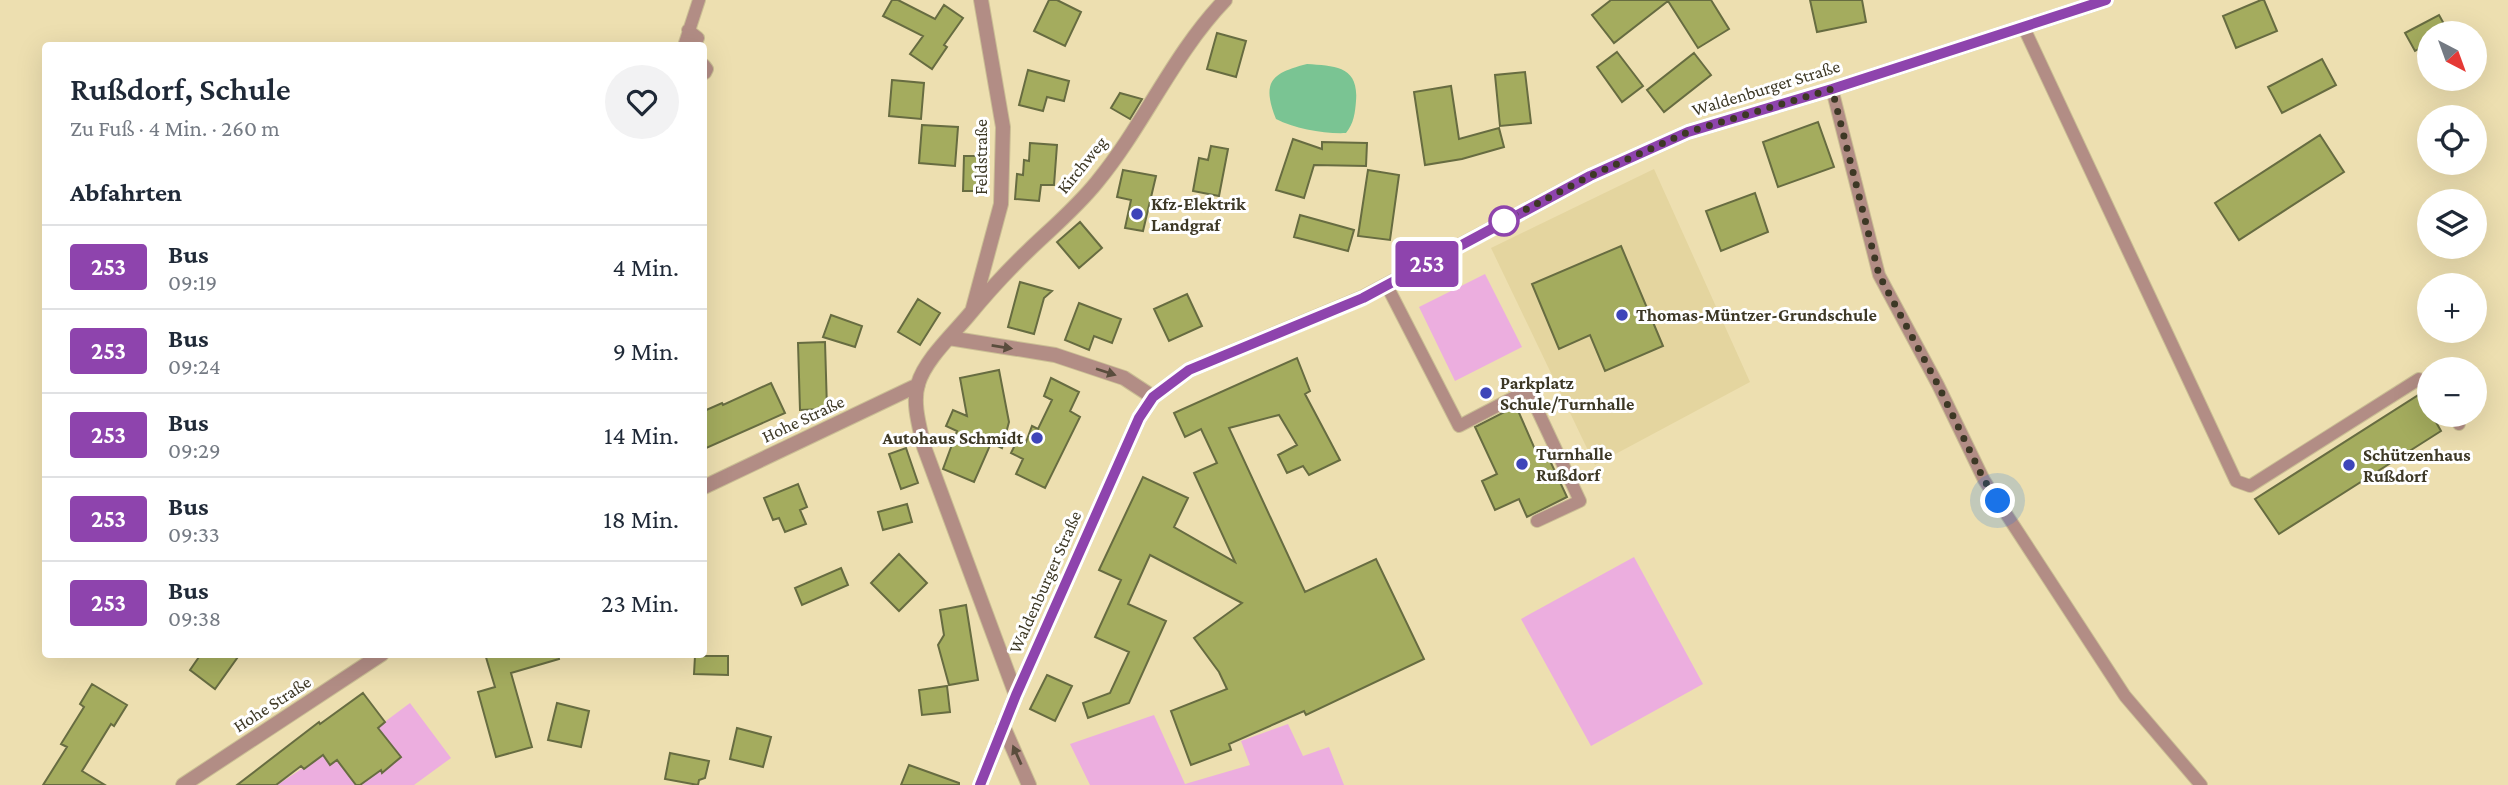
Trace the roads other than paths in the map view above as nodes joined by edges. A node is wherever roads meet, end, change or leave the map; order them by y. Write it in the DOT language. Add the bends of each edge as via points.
graph roads {
  1 [pos="699,0"];
  2 [pos="981,0"];
  3 [pos="1225,0"];
  4 [pos="2106,0"];
  5 [pos="2023,26"];
  6 [pos="688,30"];
  7 [pos="685,42"];
  8 [pos="696,42"];
  9 [pos="1832,89"];
  10 [pos="1387,286"];
  11 [pos="972,311"];
  12 [pos="949,338"];
  13 [pos="2417,380"];
  14 [pos="918,385"];
  15 [pos="1153,397"];
  16 [pos="707,485"];
  17 [pos="1537,521"];
  18 [pos="376,658"];
  19 [pos="1016,695"];
  20 [pos="1003,726"];
  21 [pos="183,785"];
  22 [pos="980,785"];
  23 [pos="1030,785"];
  24 [pos="2201,785"];
  1 -- 6 [label="lane"];
  2 -- 11 [label="street, Feldstraße" via="1003,127 1000,204"];
  3 -- 11 [label="street, Kirchweg" via="1194,37 1096,183"];
  4 -- 5 [label="main road, Waldenburger Straße"];
  5 -- 9 [label="main road, Waldenburger Straße"];
  5 -- 13 [label="lane" via="2236,481 2250,486"];
  6 -- 7 [label="lane"];
  6 -- 8 [label="lane" via="698,38"];
  9 -- 10 [label="main road, Waldenburger Straße" via="1688,132 1590,176"];
  9 -- 24 [label="lane" via="1879,275 1984,480 2125,696"];
  10 -- 15 [label="main road, Waldenburger Straße" via="1189,370"];
  10 -- 17 [label="lane" via="1459,426 1528,390 1580,501"];
  11 -- 12 [label="street, Kirchweg"];
  12 -- 14 [label="street, Kirchweg"];
  12 -- 15 [label="street, one-way" via="1055,355 1124,377"];
  14 -- 16 [label="street, Hohe Straße"];
  14 -- 19 [label="street, Kirchweg" via="917,417 924,447"];
  15 -- 19 [label="main road, Waldenburger Straße" via="1133,429"];
  18 -- 21 [label="street, Hohe Straße"];
  19 -- 20 [label="main road, Waldenburger Straße"];
  20 -- 22 [label="main road, Waldenburger Straße"];
  23 -- 20 [label="street, one-way"];
}
